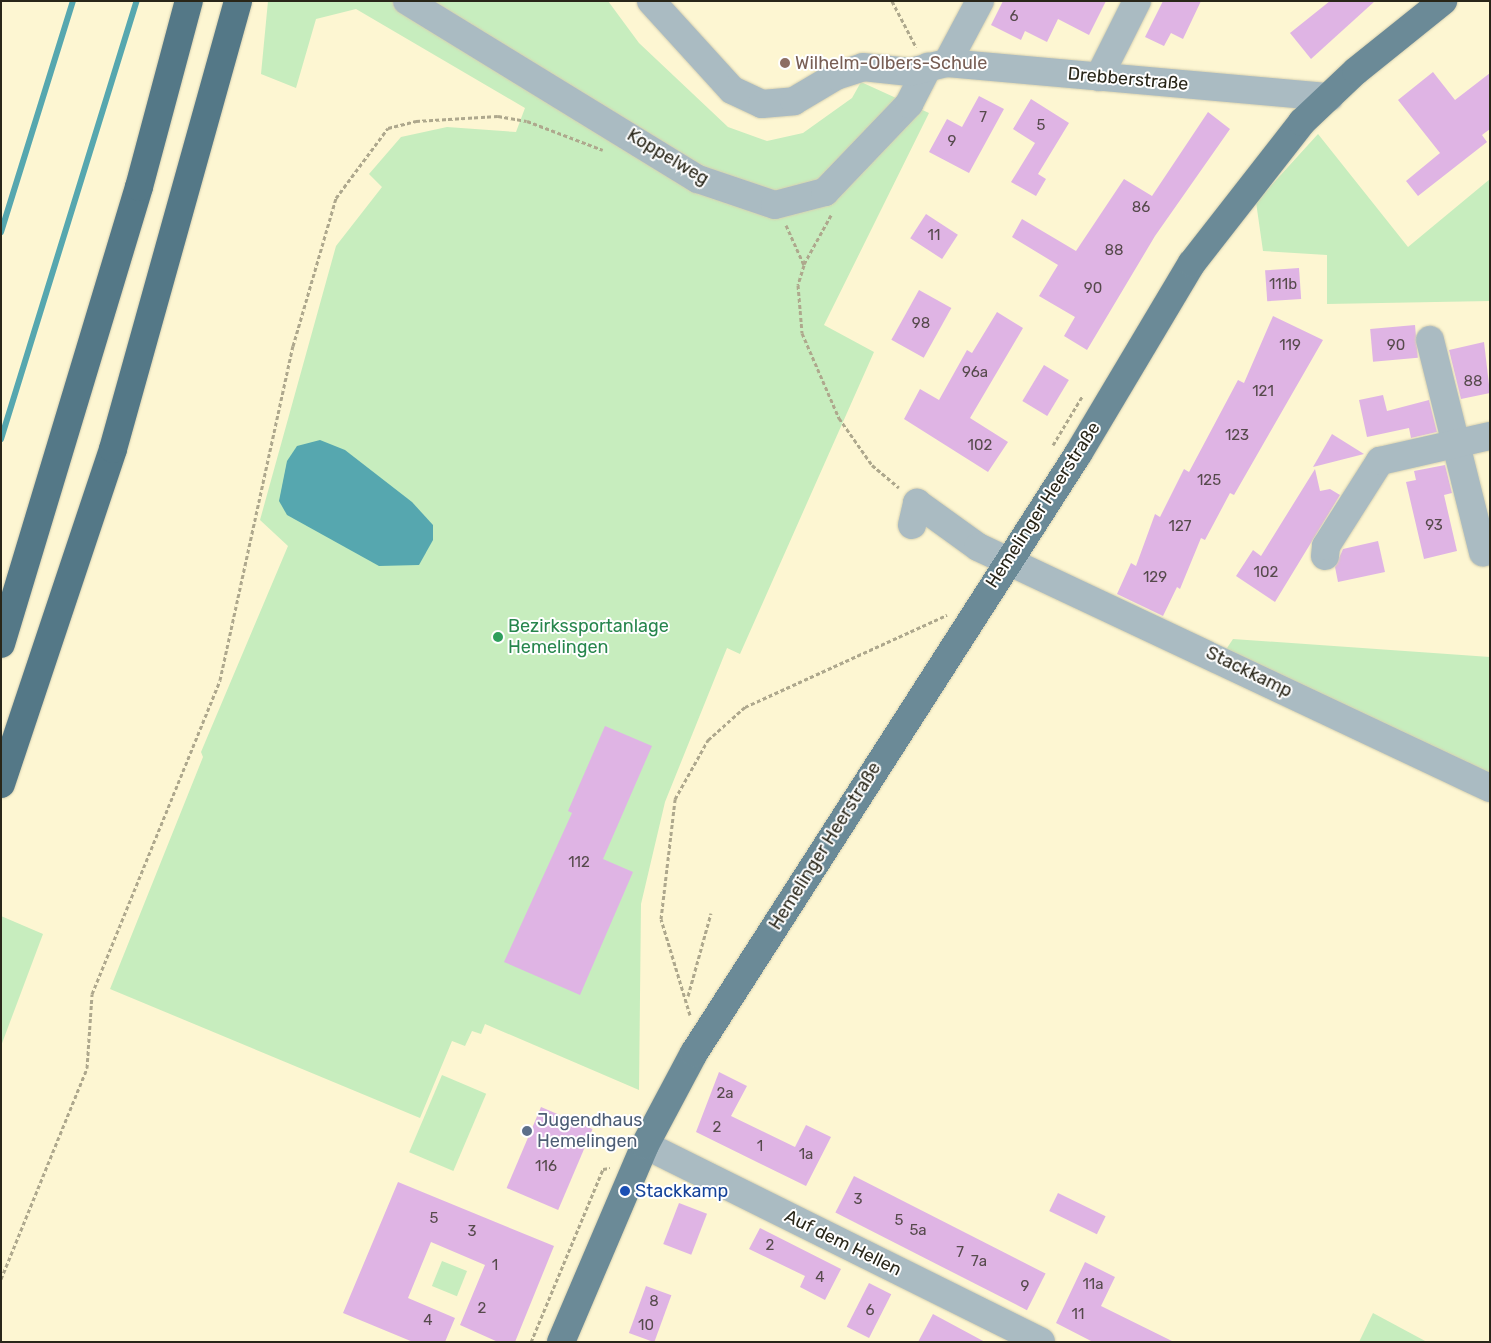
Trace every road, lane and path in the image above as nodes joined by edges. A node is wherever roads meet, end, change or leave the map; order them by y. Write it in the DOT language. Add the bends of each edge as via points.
graph roads {
  1 [pos="189,1"];
  2 [pos="238,1"];
  3 [pos="407,1"];
  4 [pos="651,1"];
  5 [pos="892,1"];
  6 [pos="980,1"];
  7 [pos="1137,1"];
  8 [pos="1443,1"];
  9 [pos="937,65"];
  10 [pos="1099,77"];
  11 [pos="1329,97"];
  12 [pos="608,152"];
  13 [pos="775,205"];
  14 [pos="832,212"];
  15 [pos="804,265"];
  16 [pos="1430,340"];
  17 [pos="1490,436"];
  18 [pos="1456,442"];
  19 [pos="914,514"];
  20 [pos="1483,553"];
  21 [pos="1325,556"];
  22 [pos="1007,559"];
  23 [pos="974,612"];
  24 [pos="1,644"];
  25 [pos="1,784"];
  26 [pos="1490,788"];
  27 [pos="710,912"];
  28 [pos="688,997"];
  29 [pos="694,1053"];
  30 [pos="645,1145"];
  31 [pos="621,1166"];
  32 [pos="1,1279"];
  33 [pos="532,1342"];
  34 [pos="561,1342"];
  35 [pos="1041,1342"];
  1 -- 24 [label="highway" via="139,187"];
  2 -- 25 [label="highway" via="113,449"];
  3 -- 13 [label="street, Koppelweg" via="698,179"];
  4 -- 9 [label="street, Drebberstraße" via="732,90 762,104 794,101 836,76 863,67 910,72"];
  5 -- 9 [label="path"];
  6 -- 9 [label="street"];
  7 -- 10 [label="street"];
  8 -- 11 [label="main road, Hemelinger Heerstraße"];
  9 -- 10 [label="street, Drebberstraße"];
  9 -- 13 [label="street" via="909,104 825,192"];
  10 -- 11 [label="street, Drebberstraße"];
  11 -- 22 [label="main road, Hemelinger Heerstraße" via="1302,122 1192,263 1078,454"];
  12 -- 32 [label="path" via="527,122 498,116 416,121 388,128 336,198 293,346 220,680 92,994 87,1068"];
  13 -- 15 [label="path"];
  14 -- 15 [label="path"];
  15 -- 19 [label="path" via="798,285 802,333 839,418 872,465"];
  16 -- 18 [label="street"];
  17 -- 18 [label="street"];
  18 -- 20 [label="street"];
  18 -- 21 [label="street" via="1380,461 1326,546"];
  19 -- 22 [label="street, Stackkamp"];
  22 -- 23 [label="main road, Hemelinger Heerstraße"];
  22 -- 26 [label="street, Stackkamp"];
  23 -- 28 [label="path" via="958,610 745,707 708,740 675,799 661,919"];
  23 -- 29 [label="main road, Hemelinger Heerstraße"];
  27 -- 28 [label="path"];
  28 -- 29 [label="path"];
  29 -- 30 [label="main road, Hemelinger Heerstraße"];
  30 -- 34 [label="main road, Hemelinger Heerstraße"];
  30 -- 35 [label="street, Auf dem Hellen"];
  31 -- 33 [label="path" via="602,1169"];
}
